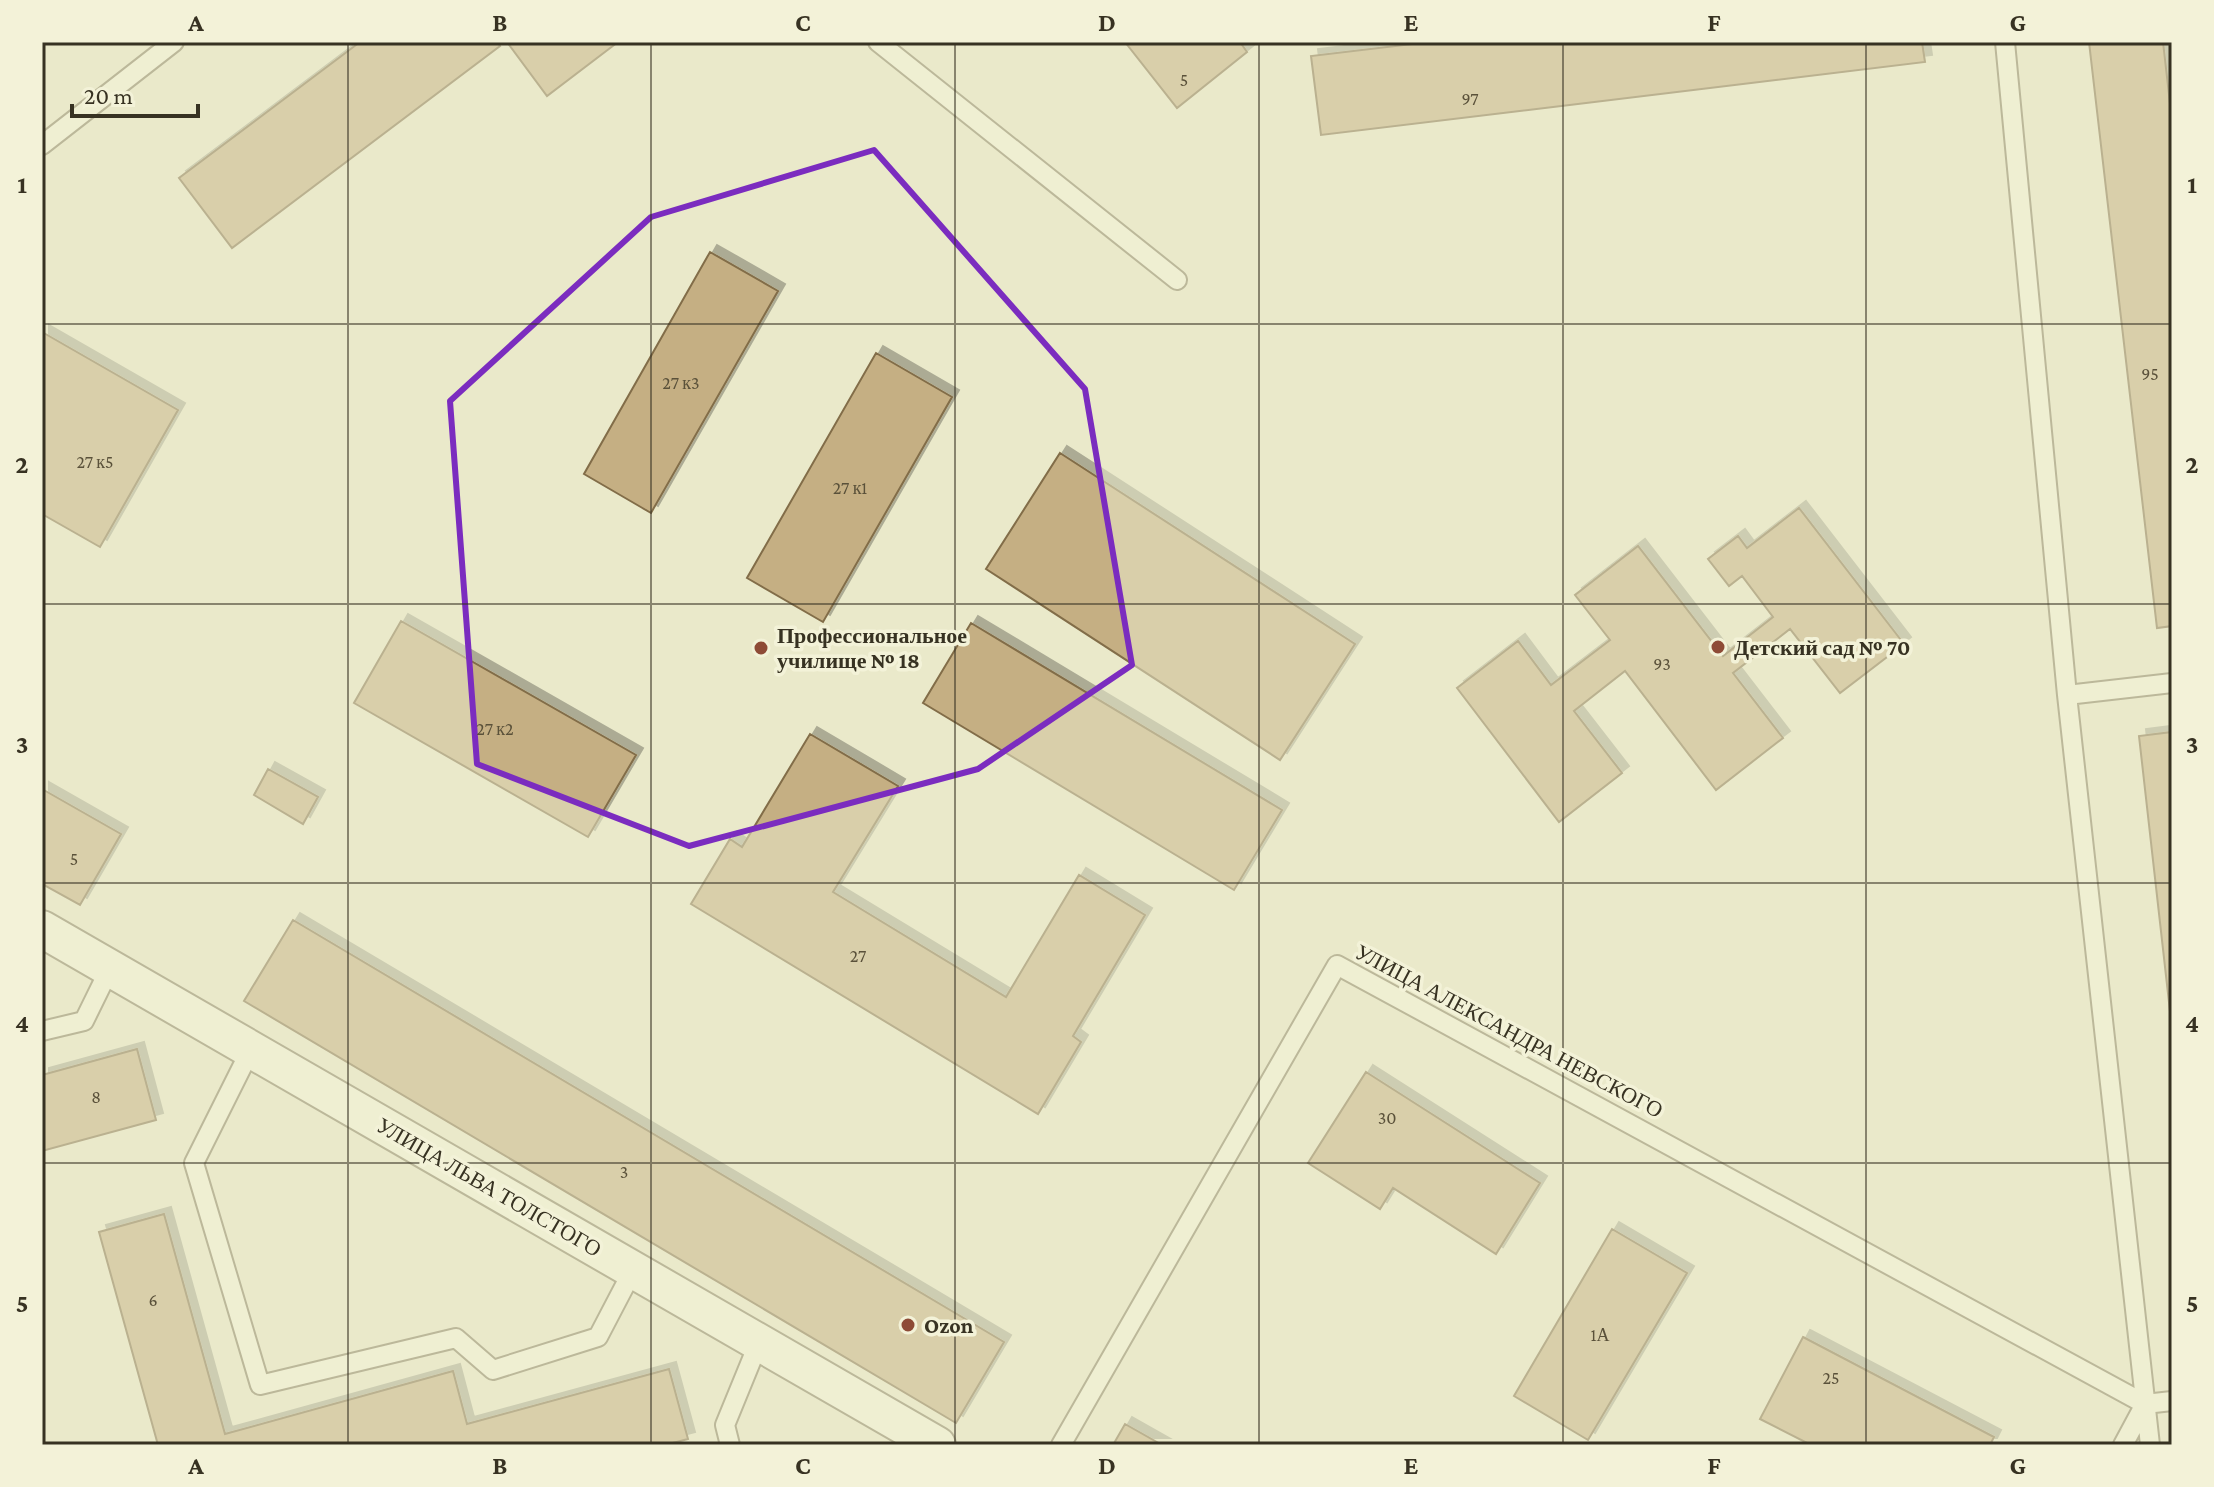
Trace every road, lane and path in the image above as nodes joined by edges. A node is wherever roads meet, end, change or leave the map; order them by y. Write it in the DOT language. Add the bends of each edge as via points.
graph roads {
  1 [pos="174,42"];
  2 [pos="878,42"];
  3 [pos="2005,42"];
  4 [pos="42,145"];
  5 [pos="1177,280"];
  6 [pos="2172,683"];
  7 [pos="2067,695"];
  8 [pos="42,929"];
  9 [pos="110,968"];
  10 [pos="42,1031"];
  11 [pos="251,1049"];
  12 [pos="633,1270"];
  13 [pos="759,1342"];
  14 [pos="2172,1401"];
  15 [pos="2145,1404"];
  16 [pos="730,1445"];
  17 [pos="937,1445"];
  18 [pos="1061,1445"];
  19 [pos="2123,1445"];
  20 [pos="2150,1445"];
  1 -- 4 [label="lane"];
  2 -- 5 [label="lane"];
  3 -- 7 [label="lane"];
  6 -- 7 [label="lane"];
  7 -- 15 [label="lane"];
  8 -- 9 [label="street, УЛИЦА ЛЬВА ТОЛСТОГО"];
  9 -- 10 [label="lane" via="84,1021"];
  9 -- 11 [label="street, УЛИЦА ЛЬВА ТОЛСТОГО"];
  11 -- 12 [label="street, УЛИЦА ЛЬВА ТОЛСТОГО"];
  11 -- 12 [label="lane" via="194,1163 260,1385 456,1338 493,1370 598,1337"];
  12 -- 13 [label="street, УЛИЦА ЛЬВА ТОЛСТОГО"];
  13 -- 16 [label="lane" via="725,1425"];
  13 -- 17 [label="street, УЛИЦА ЛЬВА ТОЛСТОГО"];
  14 -- 15 [label="lane"];
  15 -- 18 [label="lane, УЛИЦА АЛЕКСАНДРА НЕВСКОГО" via="1337,965"];
  15 -- 19 [label="lane"];
  15 -- 20 [label="lane"];
}
